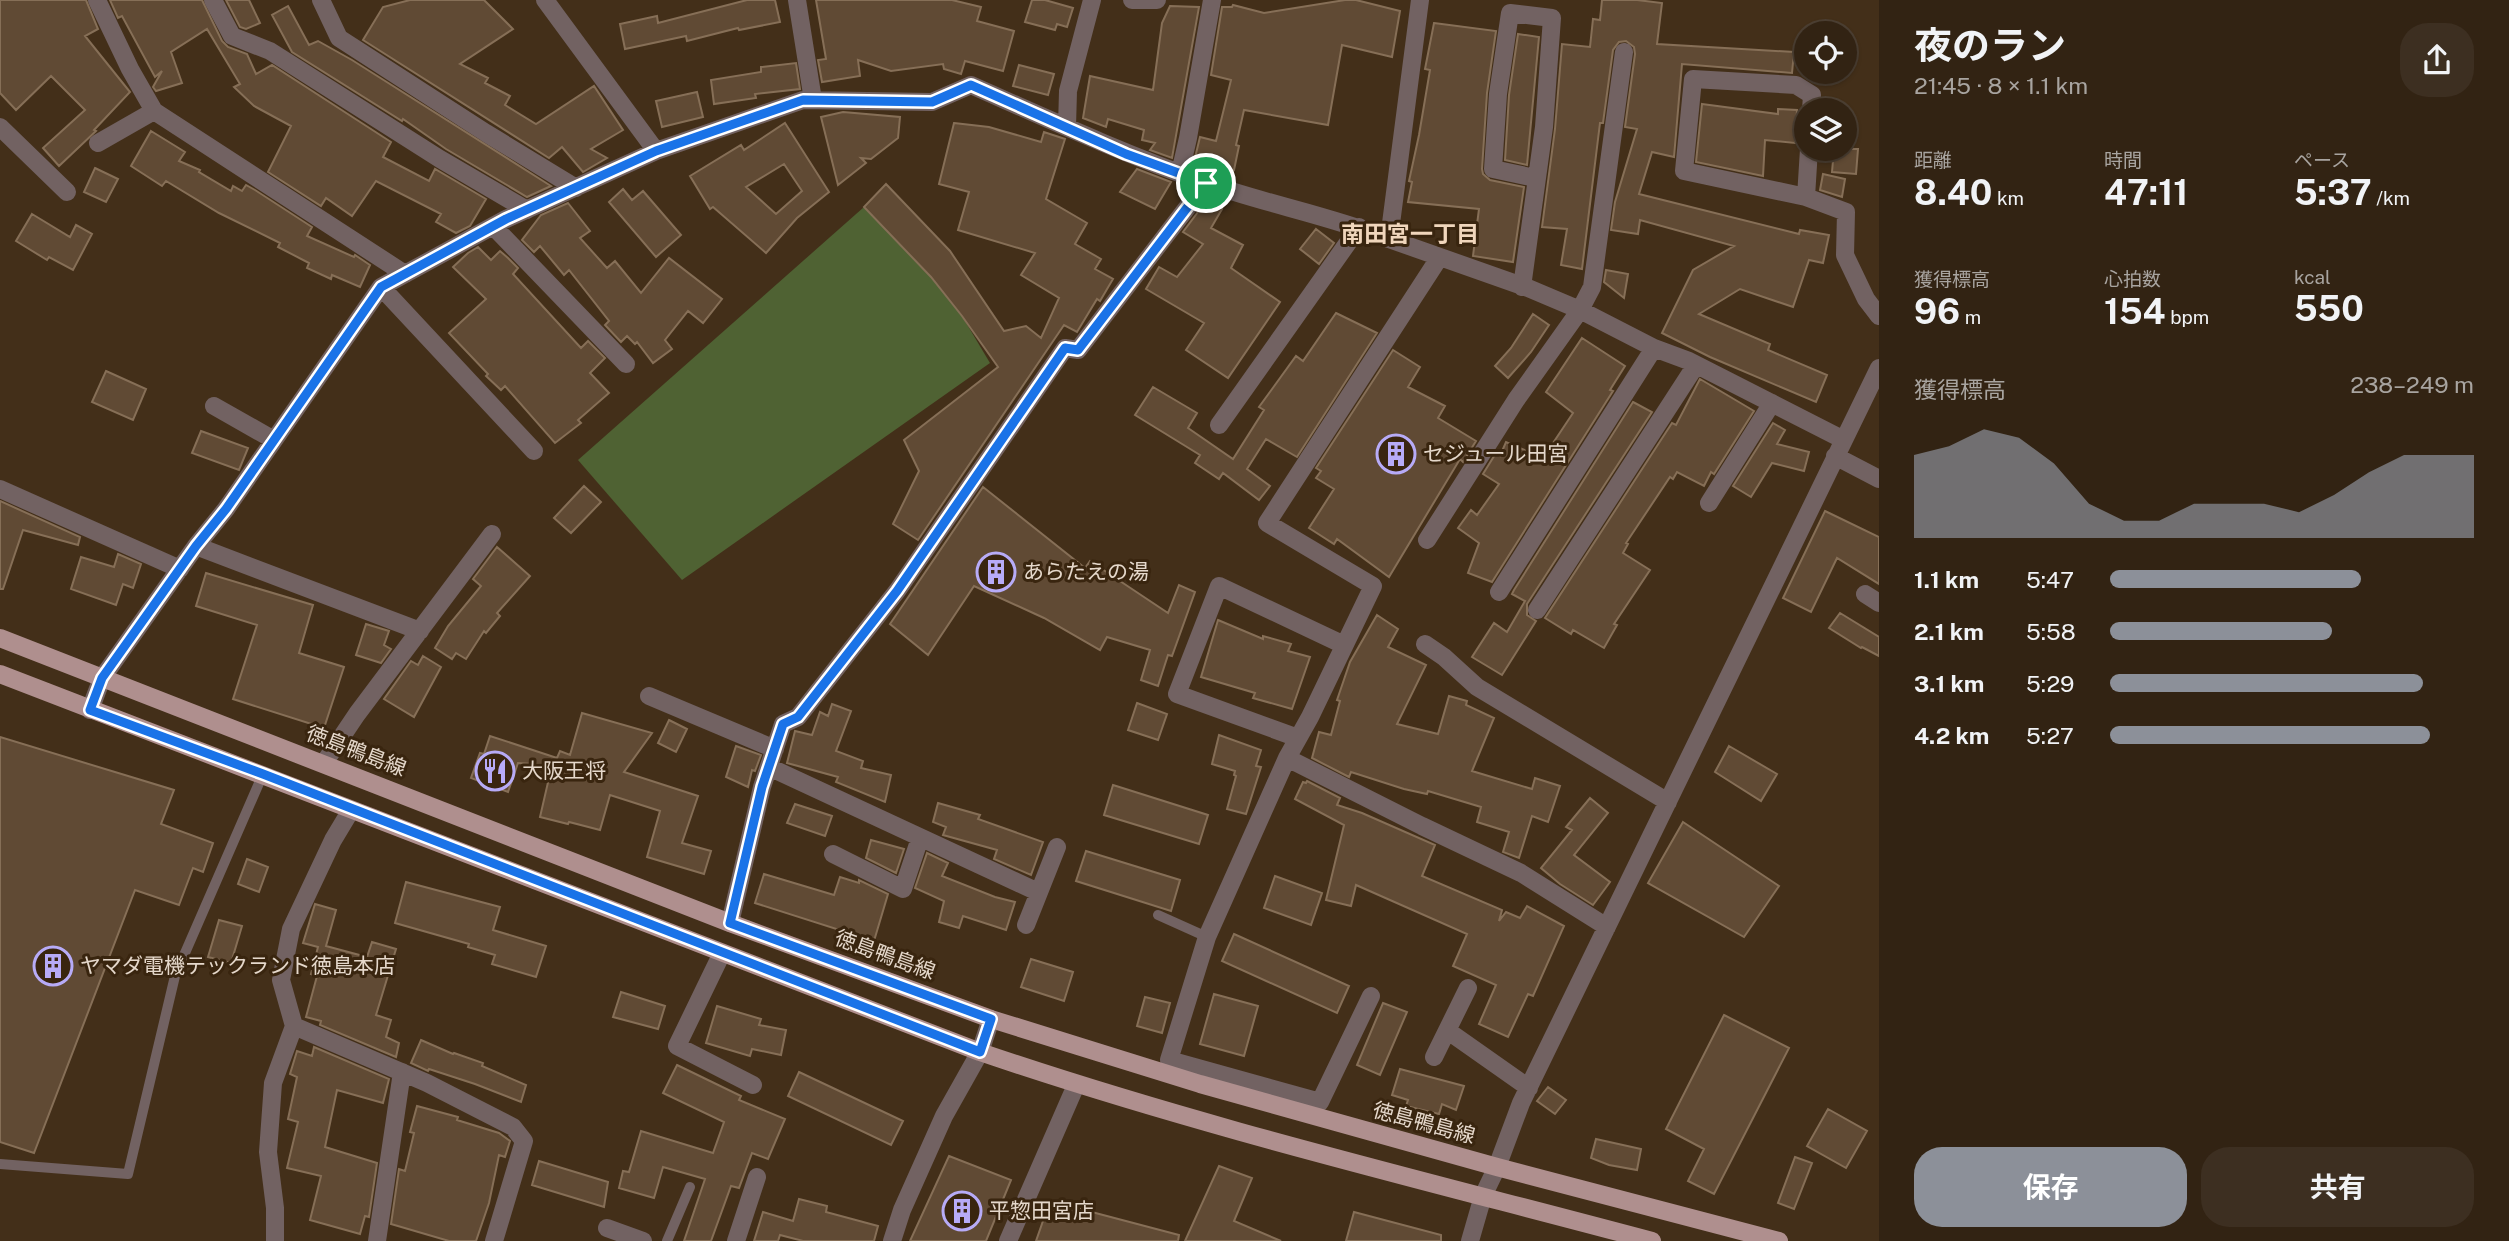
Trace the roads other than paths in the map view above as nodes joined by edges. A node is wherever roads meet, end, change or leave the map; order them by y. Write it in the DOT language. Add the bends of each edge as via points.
graph roads {
  1 [pos="97,0"];
  2 [pos="213,0"];
  3 [pos="321,0"];
  4 [pos="545,0"];
  5 [pos="797,0"];
  6 [pos="1092,0"];
  7 [pos="1132,0"];
  8 [pos="1157,0"];
  9 [pos="1212,0"];
  10 [pos="1420,0"];
  11 [pos="1624,52"];
  12 [pos="1812,98"];
  13 [pos="813,100"];
  14 [pos="154,111"];
  15 [pos="0,127"];
  16 [pos="1067,127"];
  17 [pos="98,143"];
  18 [pos="656,151"];
  19 [pos="1808,161"];
  20 [pos="1180,173"];
  21 [pos="1535,178"];
  22 [pos="1206,183"];
  23 [pos="576,188"];
  24 [pos="67,192"];
  25 [pos="1806,197"];
  26 [pos="527,210"];
  27 [pos="493,226"];
  28 [pos="1359,227"];
  29 [pos="1389,239"];
  30 [pos="1439,258"];
  31 [pos="405,274"];
  32 [pos="1522,286"];
  33 [pos="381,287"];
  34 [pos="1580,310"];
  35 [pos="1879,316"];
  36 [pos="1654,348"];
  37 [pos="626,364"];
  38 [pos="1696,365"];
  39 [pos="1879,368"];
  40 [pos="1772,403"];
  41 [pos="214,406"];
  42 [pos="1219,425"];
  43 [pos="274,440"];
  44 [pos="1844,440"];
  45 [pos="534,451"];
  46 [pos="1835,456"];
  47 [pos="1879,479"];
  48 [pos="0,489"];
  49 [pos="1709,503"];
  50 [pos="492,534"];
  51 [pos="1427,540"];
  52 [pos="196,546"];
  53 [pos="180,569"];
  54 [pos="1499,592"];
  55 [pos="1537,610"];
  56 [pos="419,631"];
  57 [pos="0,638"];
  58 [pos="1425,644"];
  59 [pos="1344,645"];
  60 [pos="0,674"];
  61 [pos="102,678"];
  62 [pos="649,695"];
  63 [pos="90,710"];
  64 [pos="1298,738"];
  65 [pos="775,749"];
  66 [pos="1287,758"];
  67 [pos="324,763"];
  68 [pos="769,767"];
  69 [pos="263,774"];
  70 [pos="1668,802"];
  71 [pos="351,810"];
  72 [pos="920,838"];
  73 [pos="1057,847"];
  74 [pos="833,854"];
  75 [pos="1038,892"];
  76 [pos="1158,915"];
  77 [pos="730,923"];
  78 [pos="1027,925"];
  79 [pos="1607,927"];
  80 [pos="1207,937"];
  81 [pos="722,953"];
  82 [pos="1468,988"];
  83 [pos="1371,996"];
  84 [pos="991,1019"];
  85 [pos="294,1026"];
  86 [pos="1448,1031"];
  87 [pos="980,1052"];
  88 [pos="1434,1057"];
  89 [pos="402,1072"];
  90 [pos="753,1085"];
  91 [pos="1076,1085"];
  92 [pos="1529,1088"];
  93 [pos="0,1164"];
  94 [pos="1497,1167"];
  95 [pos="757,1177"];
  96 [pos="690,1187"];
  97 [pos="1483,1196"];
  98 [pos="607,1228"];
  99 [pos="275,1241"];
  100 [pos="377,1241"];
  101 [pos="495,1241"];
  102 [pos="643,1241"];
  103 [pos="667,1241"];
  104 [pos="736,1241"];
  105 [pos="892,1241"];
  106 [pos="1008,1241"];
  107 [pos="1470,1241"];
  108 [pos="1651,1241"];
  109 [pos="1779,1241"];
  1 -- 14 [label="street"];
  2 -- 26 [label="street" via="232,36 270,51"];
  3 -- 23 [label="street" via="338,38"];
  4 -- 18 [label="street"];
  5 -- 13 [label="street"];
  6 -- 16 [label="street" via="1068,91"];
  7 -- 8 [label="street"];
  9 -- 20 [label="street"];
  10 -- 29 [label="street"];
  11 -- 34 [label="street" via="1592,287"];
  12 -- 25 [label="street" via="1796,85 1693,79 1684,171"];
  13 -- 16 [label="street" via="932,102 971,85"];
  13 -- 18 [label="street"];
  14 -- 17 [label="street"];
  14 -- 31 [label="street"];
  15 -- 24 [label="street"];
  16 -- 20 [label="street"];
  18 -- 23 [label="street"];
  19 -- 25 [label="street"];
  20 -- 22 [label="street"];
  21 -- 21 [label="street" via="1544,127 1552,18 1510,13 1493,169"];
  21 -- 32 [label="street"];
  22 -- 28 [label="street"];
  22 -- 65 [label="street" via="1078,350 1065,348 897,591 798,717 783,724"];
  23 -- 26 [label="street"];
  25 -- 35 [label="street" via="1846,212 1845,255"];
  26 -- 27 [label="street"];
  27 -- 31 [label="street"];
  27 -- 37 [label="street"];
  28 -- 29 [label="street"];
  28 -- 42 [label="street"];
  29 -- 30 [label="street"];
  30 -- 32 [label="street"];
  30 -- 59 [label="street" via="1267,523 1373,586"];
  31 -- 33 [label="street"];
  32 -- 34 [label="street"];
  33 -- 43 [label="street"];
  33 -- 45 [label="street"];
  34 -- 36 [label="street"];
  34 -- 51 [label="street"];
  36 -- 38 [label="street"];
  36 -- 54 [label="street"];
  38 -- 40 [label="street"];
  38 -- 55 [label="street"];
  39 -- 44 [label="street"];
  40 -- 44 [label="street"];
  40 -- 49 [label="street"];
  41 -- 43 [label="street"];
  43 -- 52 [label="street"];
  44 -- 46 [label="street"];
  46 -- 47 [label="street"];
  46 -- 70 [label="street"];
  48 -- 53 [label="street"];
  50 -- 56 [label="street"];
  52 -- 53 [label="street"];
  52 -- 56 [label="street"];
  53 -- 61 [label="street"];
  56 -- 67 [label="street"];
  57 -- 61 [label="main road, 徳島鴨島線"];
  58 -- 70 [label="street" via="1477,687"];
  59 -- 64 [label="street"];
  59 -- 64 [label="street" via="1219,586 1177,694"];
  60 -- 63 [label="main road"];
  61 -- 63 [label="street"];
  61 -- 67 [label="main road, 徳島鴨島線"];
  62 -- 65 [label="street"];
  63 -- 69 [label="main road"];
  64 -- 66 [label="street"];
  65 -- 68 [label="street"];
  66 -- 79 [label="street" via="1521,873"];
  66 -- 80 [label="street"];
  67 -- 77 [label="main road, 徳島鴨島線"];
  68 -- 72 [label="street"];
  68 -- 77 [label="street"];
  69 -- 71 [label="main road"];
  69 -- 93 [label="lane" via="175,976 128,1174"];
  70 -- 79 [label="street"];
  71 -- 81 [label="main road"];
  71 -- 85 [label="street" via="291,929 281,980"];
  72 -- 74 [label="street" via="903,889"];
  72 -- 75 [label="street"];
  73 -- 75 [label="street"];
  75 -- 78 [label="street"];
  76 -- 80 [label="lane"];
  77 -- 84 [label="main road, 徳島鴨島線"];
  79 -- 92 [label="street"];
  80 -- 83 [label="street" via="1169,1060 1320,1102"];
  81 -- 87 [label="main road"];
  81 -- 90 [label="street" via="677,1046"];
  82 -- 86 [label="street"];
  84 -- 87 [label="street"];
  84 -- 94 [label="main road, 徳島鴨島線" via="1200,1084"];
  85 -- 89 [label="street"];
  85 -- 99 [label="street" via="273,1083 268,1152"];
  86 -- 88 [label="street"];
  86 -- 92 [label="street"];
  87 -- 91 [label="main road"];
  87 -- 105 [label="street" via="944,1116"];
  89 -- 100 [label="street"];
  89 -- 101 [label="street" via="513,1127 524,1141"];
  91 -- 97 [label="main road"];
  91 -- 106 [label="street"];
  92 -- 94 [label="street"];
  94 -- 97 [label="street"];
  94 -- 109 [label="main road, 徳島鴨島線"];
  95 -- 104 [label="street"];
  96 -- 103 [label="lane"];
  97 -- 107 [label="street"];
  97 -- 108 [label="main road"];
  98 -- 102 [label="street"];
}
